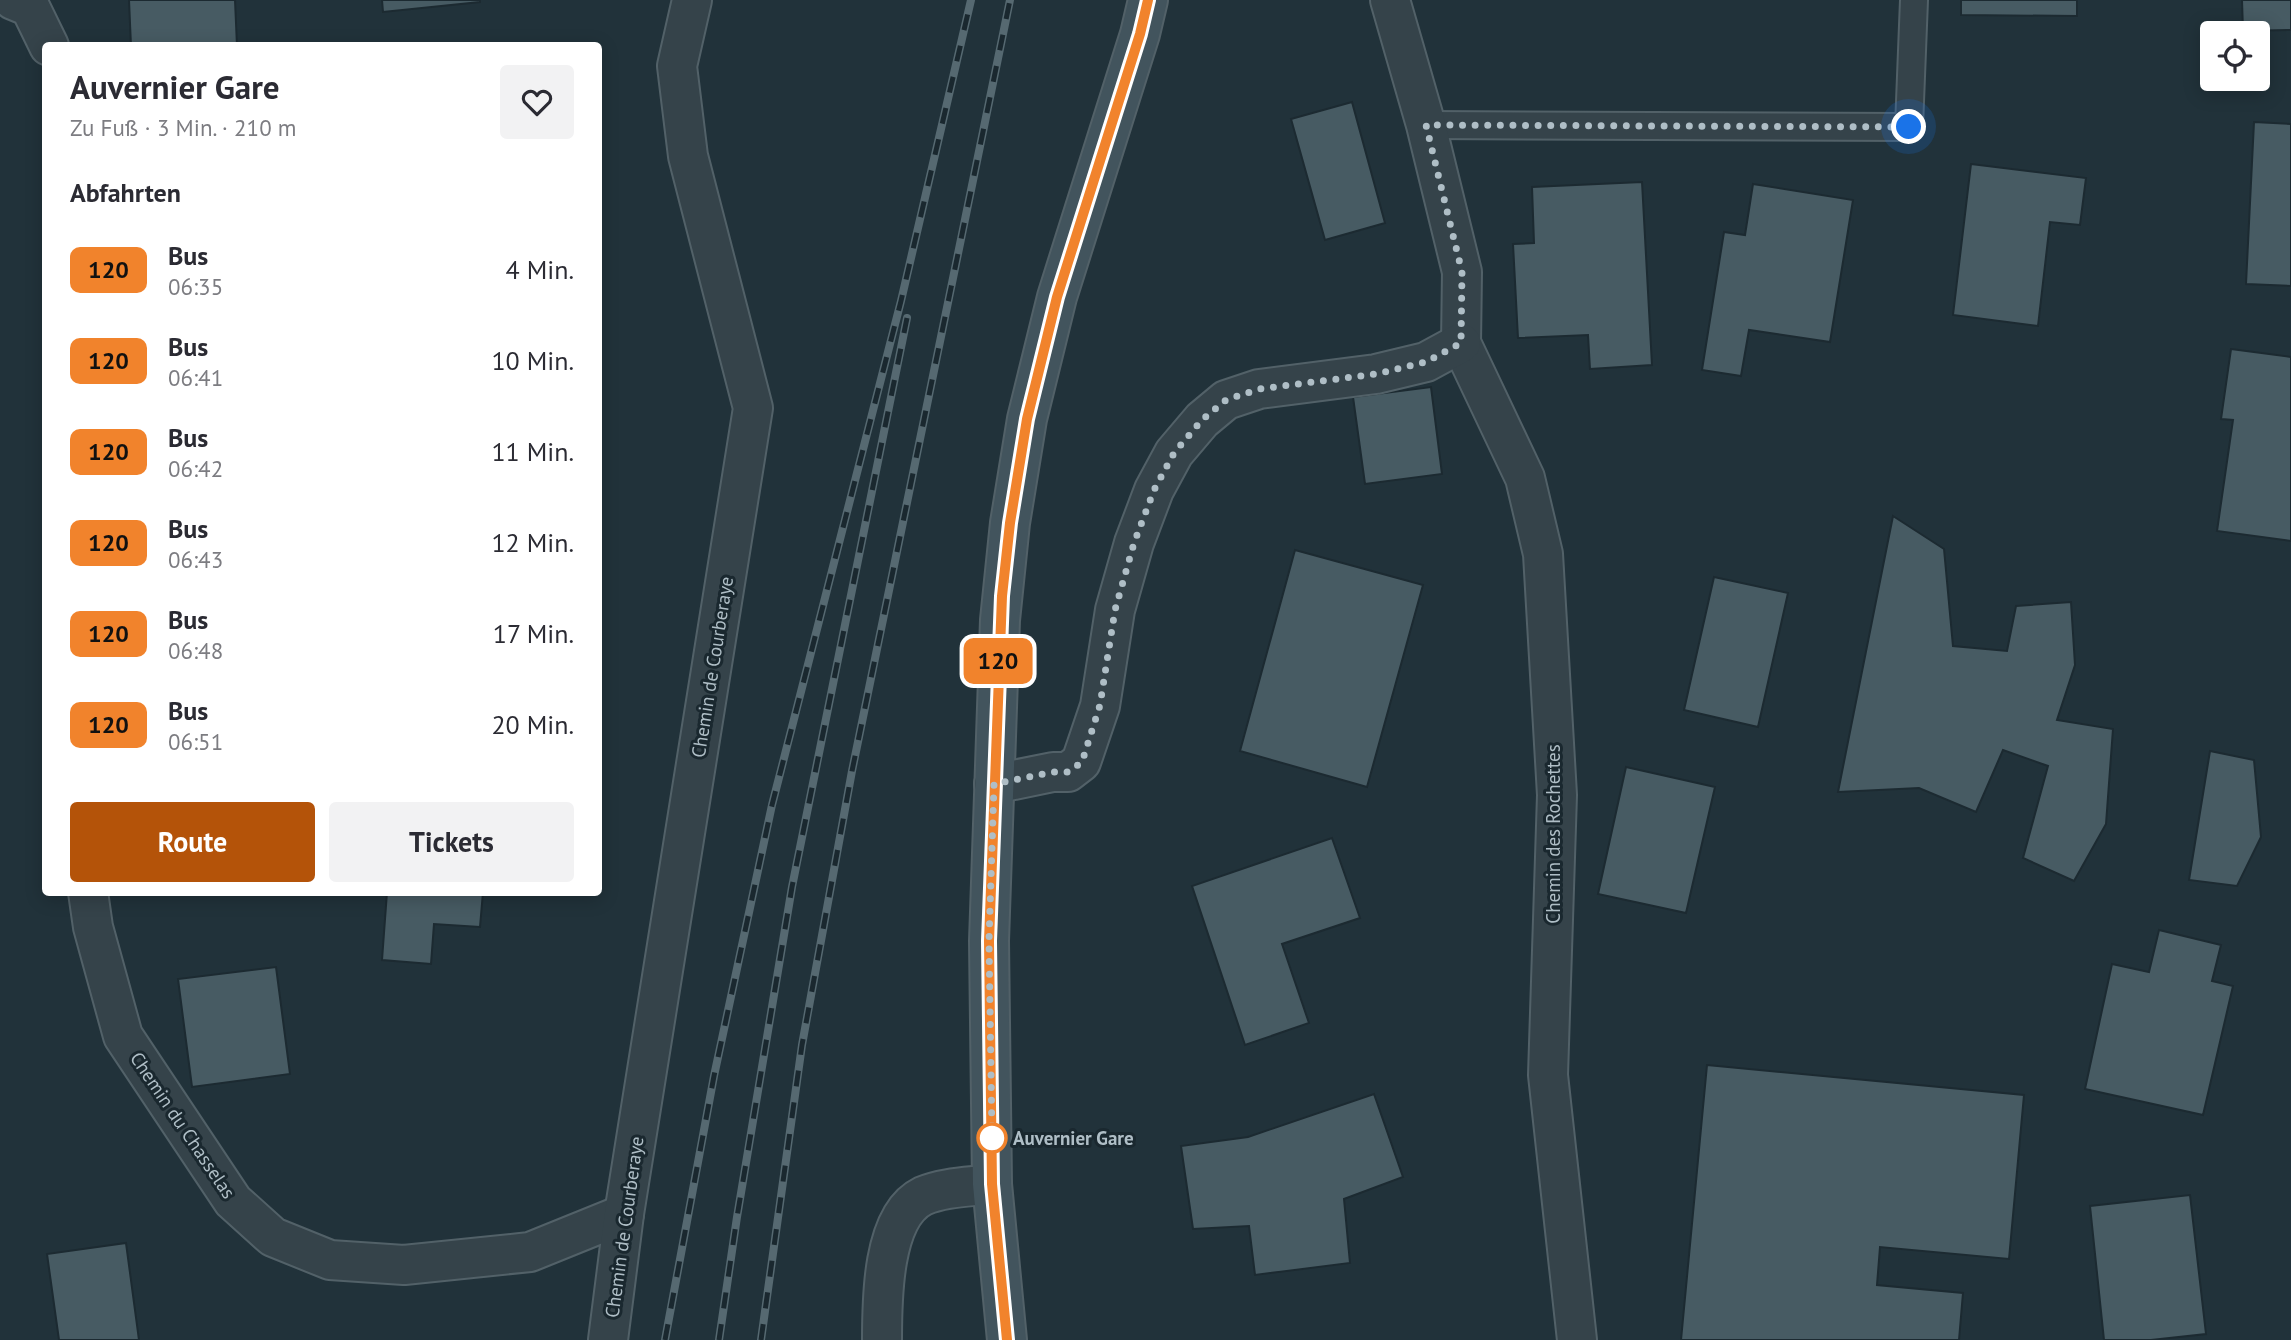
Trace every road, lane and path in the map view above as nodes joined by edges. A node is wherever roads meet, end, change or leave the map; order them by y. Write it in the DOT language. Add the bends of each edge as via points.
graph roads {
  1 [pos="13,0"];
  2 [pos="692,0"];
  3 [pos="1148,0"];
  4 [pos="1390,0"];
  5 [pos="1914,0"];
  6 [pos="47,42"];
  7 [pos="1426,125"];
  8 [pos="1461,343"];
  9 [pos="994,784"];
  10 [pos="89,896"];
  11 [pos="992,1184"];
  12 [pos="624,1214"];
  13 [pos="608,1340"];
  14 [pos="882,1340"];
  15 [pos="1007,1340"];
  16 [pos="1577,1340"];
  1 -- 6 [label="street" via="30,7"];
  2 -- 12 [label="street, Chemin de Courberaye" via="677,66 688,156 753,408"];
  3 -- 9 [label="main road" via="1057,297 1027,419 1000,620"];
  4 -- 7 [label="street, Chemin des Rochettes"];
  5 -- 7 [label="lane" via="1909,127"];
  7 -- 8 [label="street, Chemin des Rochettes" via="1462,272"];
  8 -- 9 [label="street" via="1426,362 1376,374 1259,389 1226,400 1202,420 1174,453 1134,543 1115,610 1100,705 1082,762 1068,772"];
  8 -- 16 [label="street, Chemin des Rochettes" via="1525,478 1543,554 1557,795 1548,1075"];
  9 -- 11 [label="main road" via="989,941"];
  10 -- 12 [label="street, Chemin du Chasselas" via="123,1036 233,1201 274,1237 330,1260 404,1265 530,1252"];
  11 -- 14 [label="street" via="933,1193 906,1209 897,1224 883,1283"];
  11 -- 15 [label="main road"];
  12 -- 13 [label="street, Chemin de Courberaye"];
}
